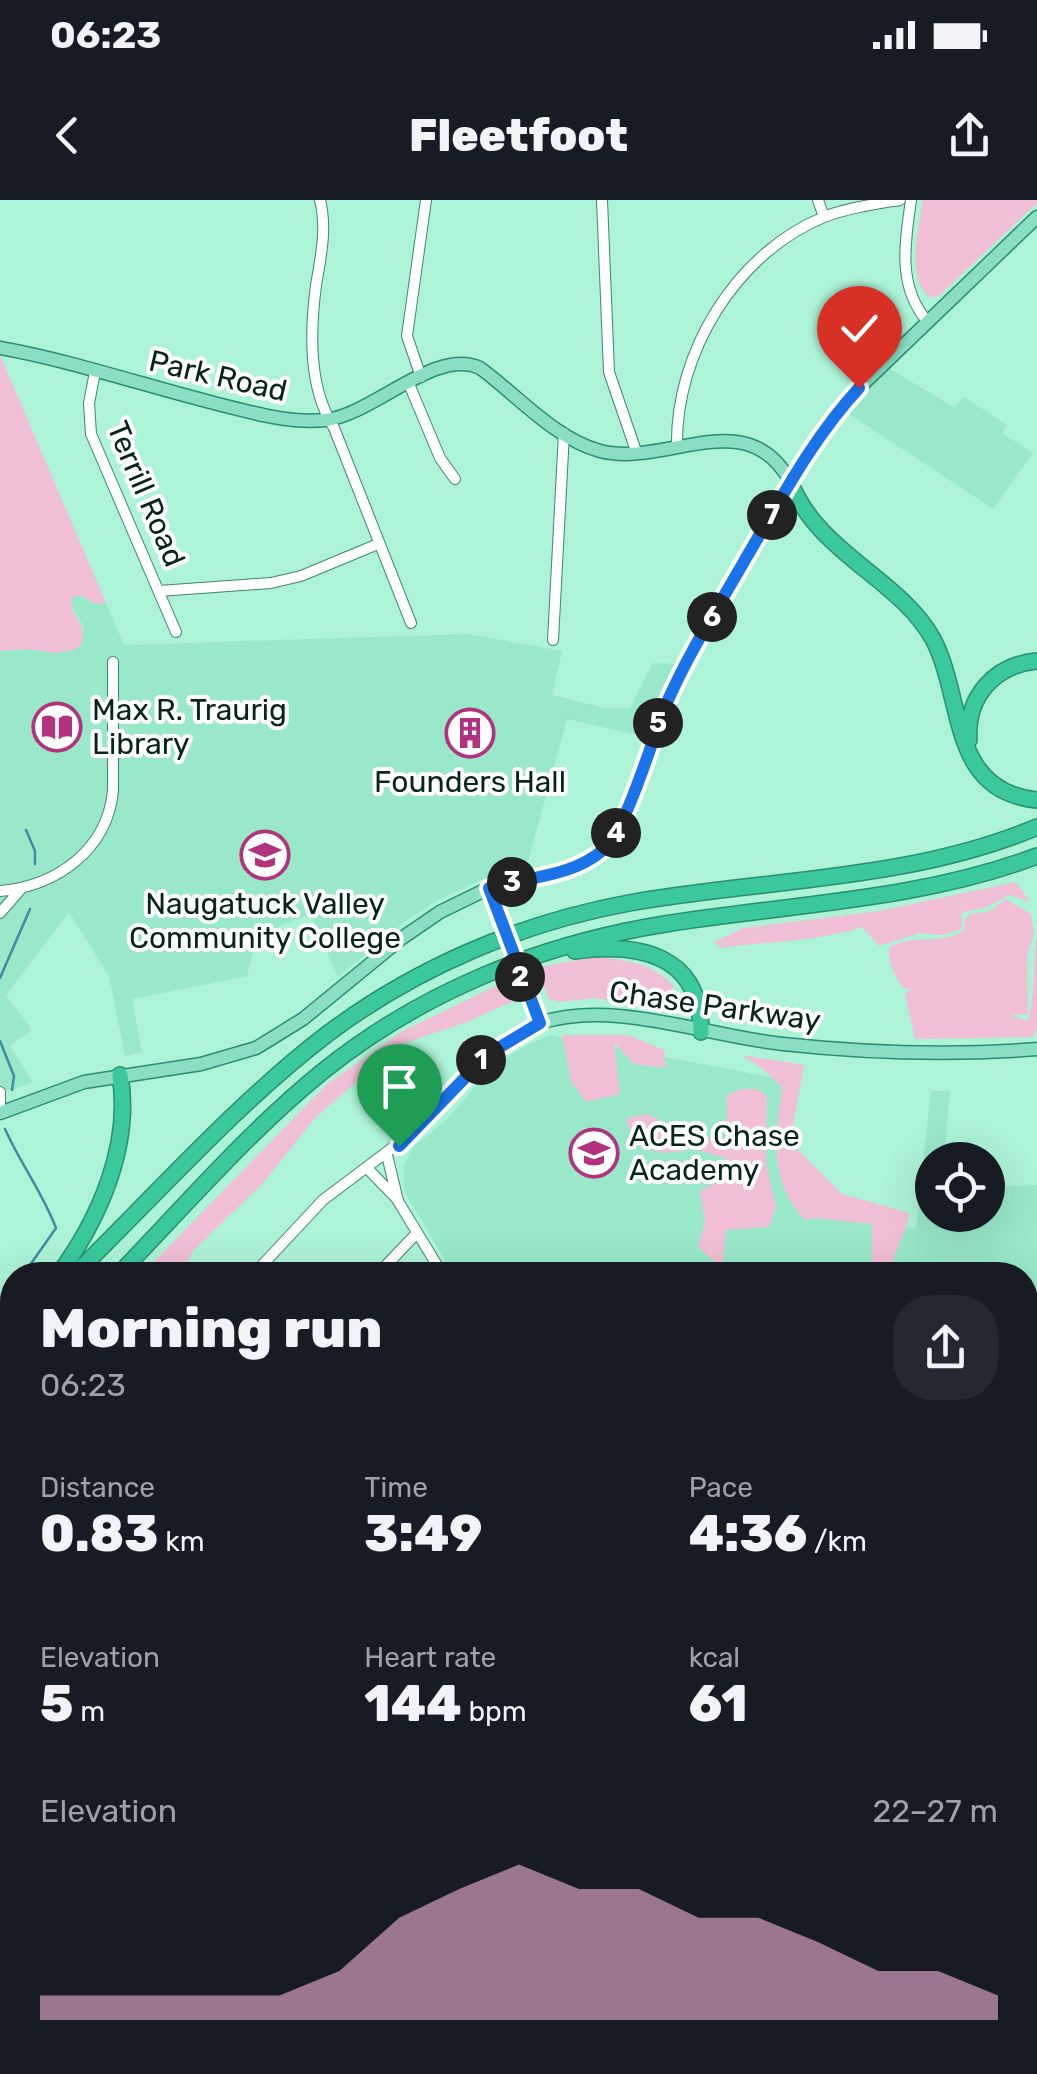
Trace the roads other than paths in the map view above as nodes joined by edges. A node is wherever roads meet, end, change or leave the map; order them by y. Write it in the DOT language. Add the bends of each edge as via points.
graph roads {
  1 [pos="320,200"];
  2 [pos="426,200"];
  3 [pos="602,200"];
  4 [pos="818,200"];
  5 [pos="900,200"];
  6 [pos="911,200"];
  7 [pos="1037,216"];
  8 [pos="824,217"];
  9 [pos="928,322"];
  10 [pos="0,348"];
  11 [pos="95,372"];
  12 [pos="422,377"];
  13 [pos="408,384"];
  14 [pos="328,420"];
  15 [pos="564,433"];
  16 [pos="677,447"];
  17 [pos="636,454"];
  18 [pos="455,479"];
  19 [pos="790,482"];
  20 [pos="378,544"];
  21 [pos="159,590"];
  22 [pos="412,623"];
  23 [pos="176,632"];
  24 [pos="553,640"];
  25 [pos="1037,661"];
  26 [pos="113,662"];
  27 [pos="986,780"];
  28 [pos="1037,800"];
  29 [pos="1037,827"];
  30 [pos="1037,856"];
  31 [pos="489,888"];
  32 [pos="21,889"];
  33 [pos="0,890"];
  34 [pos="0,912"];
  35 [pos="470,981"];
  36 [pos="540,1023"];
  37 [pos="701,1032"];
  38 [pos="1037,1049"];
  39 [pos="120,1075"];
  40 [pos="0,1092"];
  41 [pos="0,1112"];
  42 [pos="386,1155"];
  43 [pos="367,1168"];
  44 [pos="398,1201"];
  45 [pos="416,1234"];
  46 [pos="389,1261"];
  47 [pos="66,1262"];
  48 [pos="87,1262"];
  49 [pos="131,1262"];
  50 [pos="265,1262"];
  51 [pos="434,1262"];
  1 -- 14 [label="street" via="324,235 311,329"];
  2 -- 12 [label="street" via="407,336"];
  3 -- 17 [label="street" via="609,372"];
  4 -- 8 [label="street"];
  5 -- 8 [label="street"];
  6 -- 9 [label="street" via="905,268"];
  7 -- 9 [label="main road"];
  8 -- 16 [label="street" via="742,276 704,332 679,409"];
  9 -- 19 [label="main road" via="842,407"];
  10 -- 11 [label="main road, Park Road"];
  11 -- 14 [label="main road, Park Road" via="278,418"];
  11 -- 21 [label="street, Terrill Road" via="91,434"];
  12 -- 13 [label="main road, Park Road"];
  12 -- 15 [label="main road, Park Road" via="450,364 475,366"];
  13 -- 14 [label="main road, Park Road"];
  13 -- 18 [label="street"];
  14 -- 20 [label="street"];
  15 -- 17 [label="main road, Park Road" via="603,451"];
  15 -- 24 [label="street"];
  16 -- 17 [label="main road, Park Road"];
  16 -- 19 [label="main road, Park Road" via="741,442 778,462"];
  19 -- 27 [label="highway" via="817,526 933,639 968,751"];
  19 -- 31 [label="main road" via="684,667 611,841 574,868"];
  20 -- 21 [label="street" via="272,583"];
  20 -- 22 [label="street"];
  21 -- 23 [label="street, Terrill Road"];
  25 -- 27 [label="highway" via="995,676 974,703 971,749"];
  26 -- 32 [label="street" via="110,812 75,863"];
  27 -- 28 [label="highway" via="1010,795"];
  29 -- 48 [label="highway" via="920,862 602,908 461,955 377,1000 304,1052"];
  30 -- 35 [label="highway" via="924,888 606,935"];
  31 -- 36 [label="main road, bridge"];
  31 -- 39 [label="main road" via="424,922 304,1020 256,1048"];
  32 -- 33 [label="street"];
  32 -- 34 [label="street"];
  35 -- 37 [label="highway" via="570,952 641,951 691,983"];
  35 -- 49 [label="highway" via="394,1021 321,1073"];
  36 -- 37 [label="main road, Chase Parkway" via="599,1013"];
  36 -- 42 [label="street" via="487,1055"];
  37 -- 38 [label="main road, Chase Parkway" via="835,1049"];
  39 -- 41 [label="main road"];
  39 -- 47 [label="highway" via="115,1159 89,1226"];
  40 -- 41 [label="street"];
  42 -- 43 [label="street"];
  42 -- 44 [label="street"];
  43 -- 44 [label="street"];
  43 -- 50 [label="street" via="323,1200"];
  44 -- 45 [label="street"];
  45 -- 46 [label="street"];
  45 -- 51 [label="street"];
}
